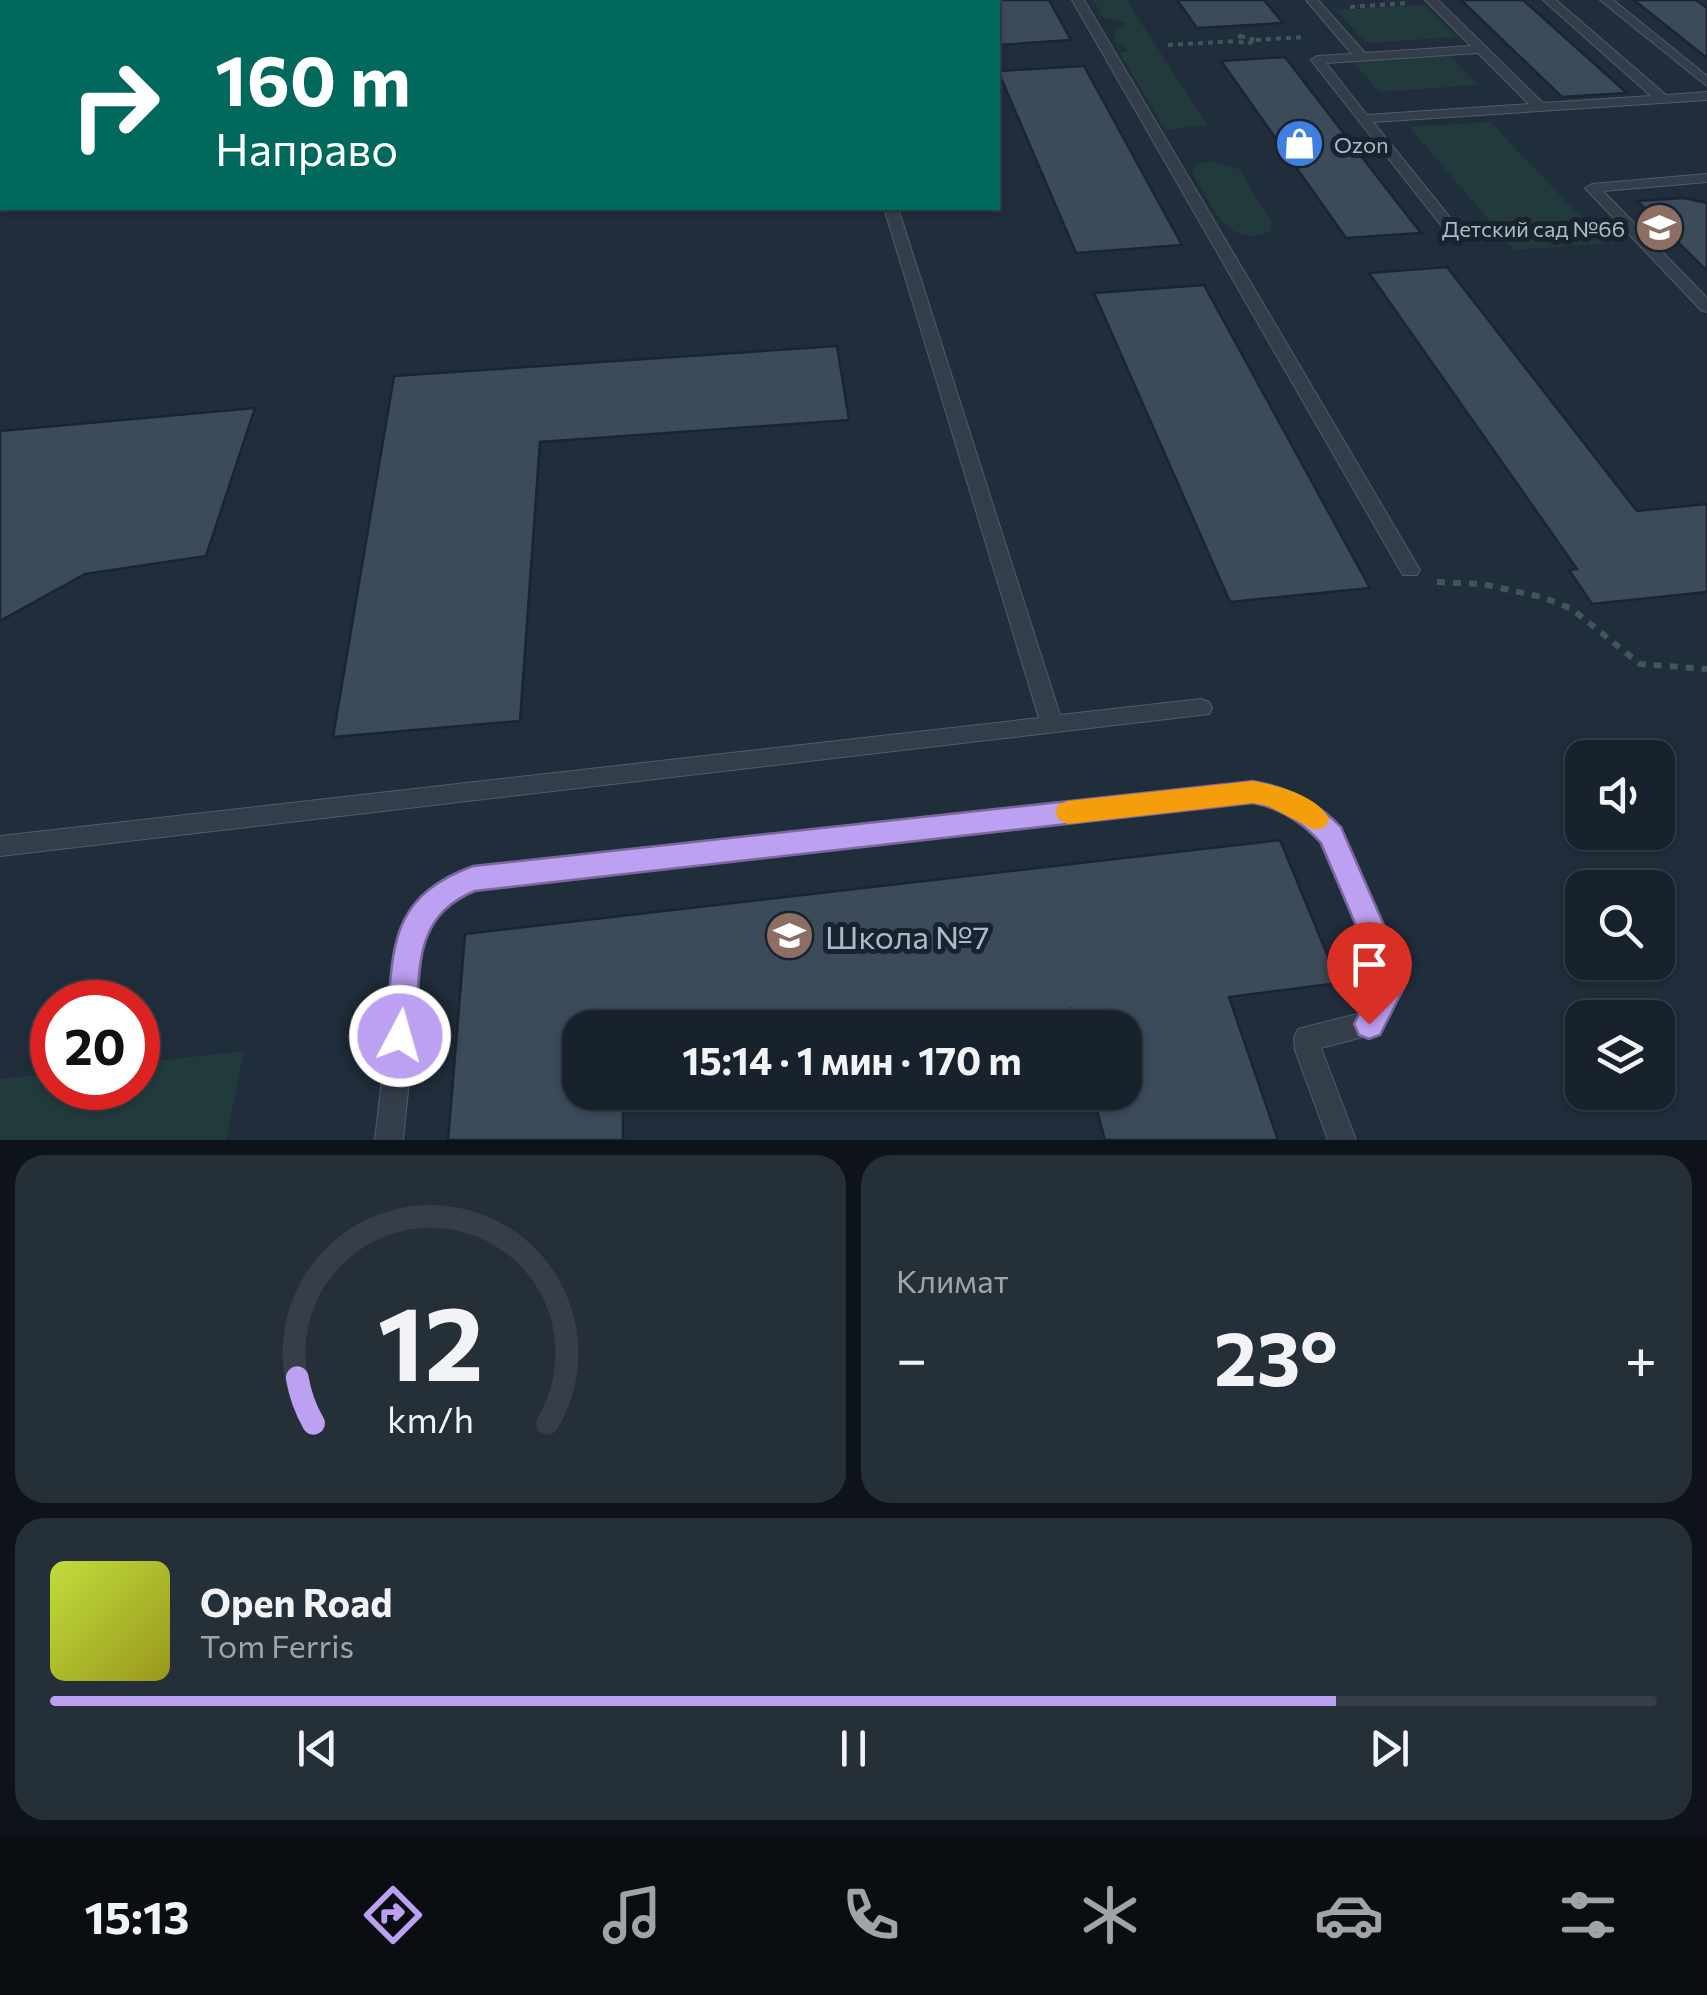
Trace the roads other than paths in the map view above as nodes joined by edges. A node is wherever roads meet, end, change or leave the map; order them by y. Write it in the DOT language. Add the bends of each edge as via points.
graph roads {
  1 [pos="1078,0"];
  2 [pos="1548,0"];
  3 [pos="1606,0"];
  4 [pos="1432,1"];
  5 [pos="1316,4"];
  6 [pos="1481,49"];
  7 [pos="1361,56"];
  8 [pos="1707,82"];
  9 [pos="1707,96"];
  10 [pos="1663,99"];
  11 [pos="1540,107"];
  12 [pos="1361,118"];
  13 [pos="1707,178"];
  14 [pos="892,210"];
  15 [pos="1452,230"];
  16 [pos="1707,306"];
  17 [pos="1410,570"];
  18 [pos="1201,708"];
  19 [pos="1052,724"];
  20 [pos="0,846"];
  21 [pos="388,1140"];
  22 [pos="1342,1140"];
  1 -- 17 [label="lane"];
  2 -- 10 [label="lane"];
  3 -- 8 [label="lane"];
  4 -- 6 [label="lane"];
  5 -- 7 [label="lane"];
  6 -- 7 [label="lane"];
  6 -- 11 [label="lane"];
  7 -- 12 [label="lane" via="1322,58 1317,64"];
  9 -- 10 [label="lane"];
  10 -- 11 [label="lane"];
  11 -- 12 [label="lane"];
  12 -- 15 [label="lane"];
  13 -- 16 [label="lane" via="1592,188"];
  14 -- 19 [label="lane"];
  18 -- 19 [label="lane"];
  19 -- 20 [label="lane"];
  21 -- 22 [label="lane" via="412,932 425,908 473,878 1253,792 1274,796 1325,826 1393,980 1369,1024 1307,1038"];
}
